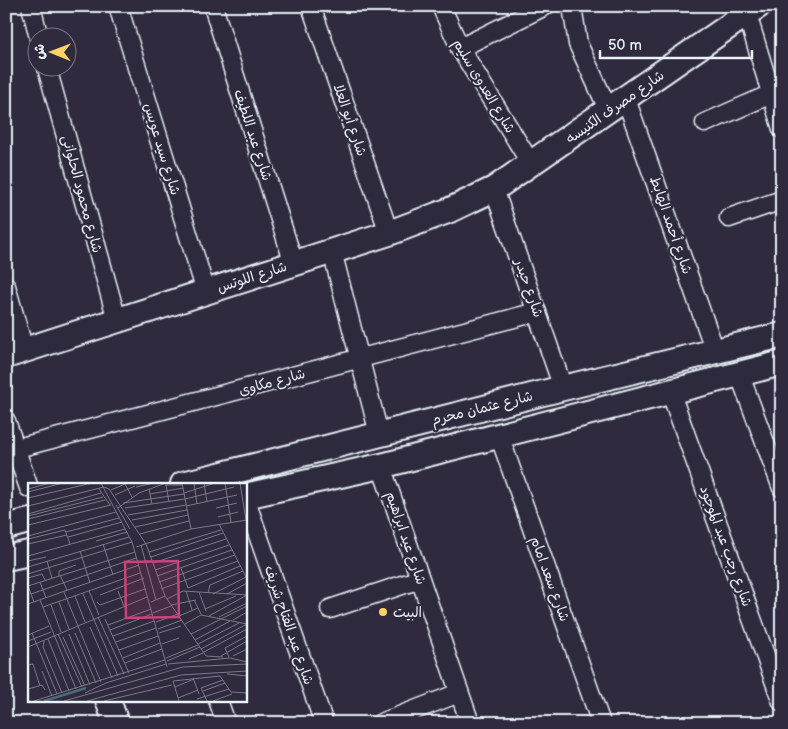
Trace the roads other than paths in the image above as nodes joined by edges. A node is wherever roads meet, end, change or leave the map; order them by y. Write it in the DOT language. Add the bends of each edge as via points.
graph roads {
  1 [pos="31,6"];
  2 [pos="118,6"];
  3 [pos="213,6"];
  4 [pos="311,6"];
  5 [pos="441,6"];
  6 [pos="545,6"];
  7 [pos="572,6"];
  8 [pos="753,10"];
  9 [pos="36,28"];
  10 [pos="460,48"];
  11 [pos="51,78"];
  12 [pos="771,94"];
  13 [pos="618,105"];
  14 [pos="705,123"];
  15 [pos="782,129"];
  16 [pos="531,164"];
  17 [pos="494,189"];
  18 [pos="782,200"];
  19 [pos="729,218"];
  20 [pos="389,233"];
  21 [pos="332,252"];
  22 [pos="294,264"];
  23 [pos="6,286"];
  24 [pos="206,292"];
  25 [pos="537,312"];
  26 [pos="117,320"];
  27 [pos="782,335"];
  28 [pos="715,351"];
  29 [pos="15,353"];
  30 [pos="359,359"];
  31 [pos="782,362"];
  32 [pos="739,373"];
  33 [pos="563,388"];
  34 [pos="670,390"];
  35 [pos="6,422"];
  36 [pos="379,434"];
  37 [pos="499,436"];
  38 [pos="11,449"];
  39 [pos="382,466"];
  40 [pos="238,478"];
  41 [pos="192,483"];
  42 [pos="28,486"];
  43 [pos="782,488"];
  44 [pos="246,497"];
  45 [pos="246,500"];
  46 [pos="28,521"];
  47 [pos="6,527"];
  48 [pos="28,553"];
  49 [pos="6,558"];
  50 [pos="420,579"];
  51 [pos="330,609"];
  52 [pos="459,693"];
  53 [pos="109,702"];
  54 [pos="219,702"];
  55 [pos="782,702"];
  56 [pos="116,723"];
  57 [pos="226,723"];
  58 [pos="324,723"];
  59 [pos="381,723"];
  60 [pos="470,723"];
  61 [pos="601,723"];
  1 -- 9 [label="street"];
  2 -- 24 [label="street, شارع سيد عويس"];
  3 -- 22 [label="street, شارع عبد اللطيف"];
  4 -- 20 [label="street, شارع أبو العلا"];
  5 -- 10 [label="street, شارع العدوى سليم"];
  6 -- 10 [label="street"];
  7 -- 13 [label="street, شارع أحمد الهابط" via="578,44"];
  8 -- 12 [label="street"];
  8 -- 13 [label="main road, شارع مصرف الكنيسه"];
  10 -- 16 [label="street, شارع العدوى سليم"];
  11 -- 26 [label="street, شارع محمود الحلوانى"];
  12 -- 14 [label="street"];
  12 -- 15 [label="street"];
  13 -- 16 [label="main road, شارع مصرف الكنيسه"];
  13 -- 28 [label="street, شارع أحمد الهابط"];
  16 -- 17 [label="main road, شارع مصرف الكنيسه"];
  17 -- 20 [label="main road, شارع اللوتس"];
  17 -- 25 [label="street, شارع حيدر"];
  18 -- 19 [label="street"];
  20 -- 21 [label="main road, شارع اللوتس"];
  21 -- 22 [label="main road, شارع اللوتس"];
  21 -- 30 [label="street"];
  22 -- 24 [label="main road, شارع اللوتس"];
  23 -- 29 [label="street"];
  24 -- 26 [label="main road, شارع اللوتس"];
  25 -- 30 [label="street, شارع مكاوى"];
  25 -- 33 [label="street, شارع حيدر"];
  26 -- 29 [label="main road, شارع اللوتس"];
  27 -- 28 [label="main road, شارع عثمان محرم"];
  28 -- 33 [label="main road, شارع عثمان محرم"];
  30 -- 36 [label="street"];
  30 -- 38 [label="street, شارع مكاوى"];
  31 -- 32 [label="main road"];
  32 -- 34 [label="main road"];
  32 -- 43 [label="street"];
  33 -- 36 [label="main road, شارع عثمان محرم"];
  34 -- 37 [label="main road"];
  34 -- 55 [label="street, شارع رجب عبد الموجود"];
  35 -- 38 [label="street"];
  36 -- 40 [label="main road, شارع عثمان محرم"];
  37 -- 39 [label="main road"];
  37 -- 61 [label="street, شارع سعد امام"];
  38 -- 42 [label="street"];
  39 -- 44 [label="main road"];
  39 -- 50 [label="street, شارع عيد ابراهيم"];
  40 -- 41 [label="main road, شارع عثمان محرم"];
  45 -- 58 [label="street, شارع عبد الفتاح شريف"];
  46 -- 47 [label="main road"];
  48 -- 49 [label="main road"];
  50 -- 51 [label="street"];
  50 -- 52 [label="street, شارع عيد ابراهيم"];
  52 -- 59 [label="street"];
  52 -- 60 [label="street, شارع عيد ابراهيم"];
  53 -- 56 [label="main road"];
  54 -- 57 [label="street"];
}
